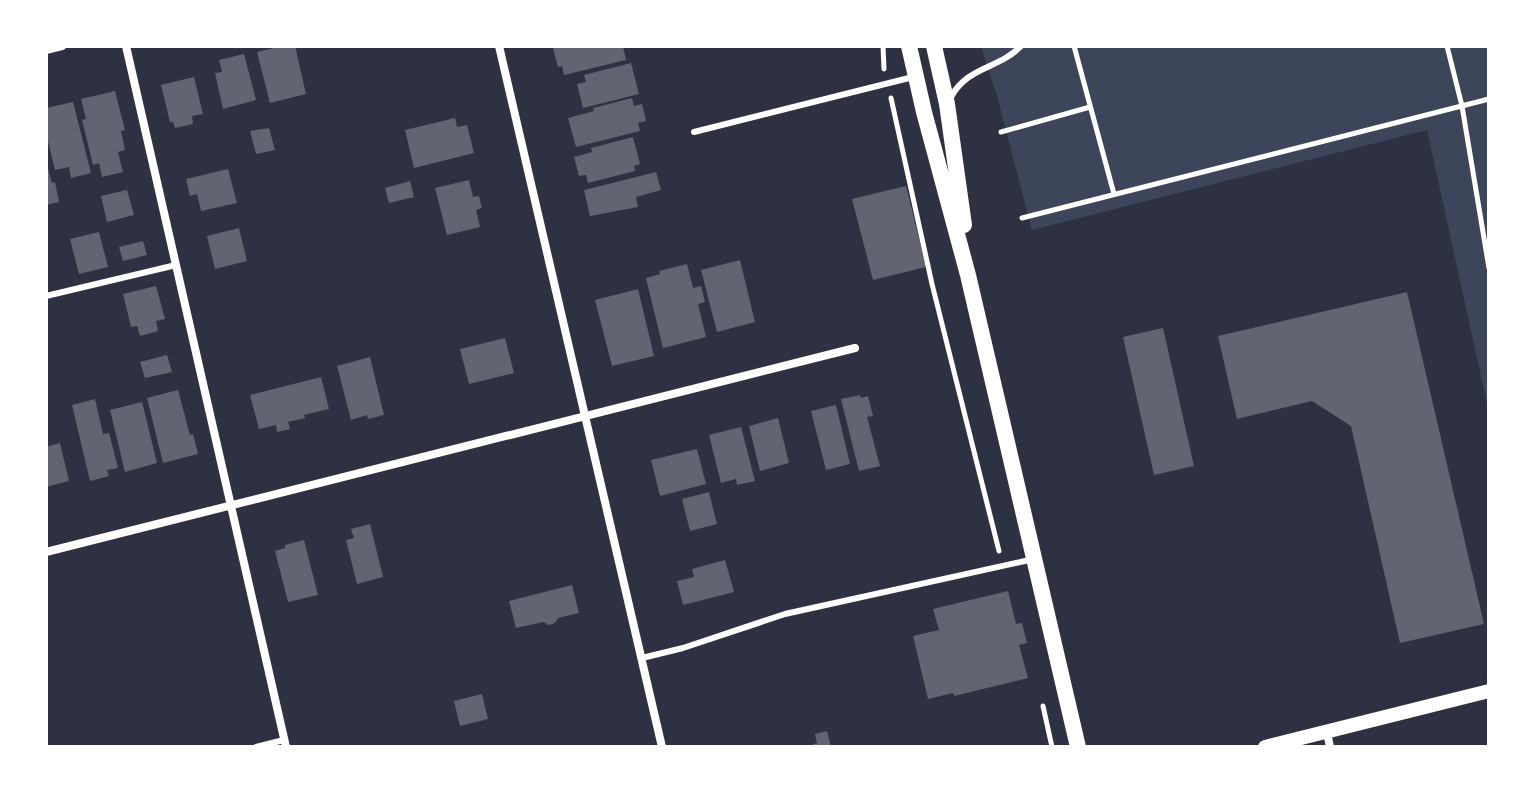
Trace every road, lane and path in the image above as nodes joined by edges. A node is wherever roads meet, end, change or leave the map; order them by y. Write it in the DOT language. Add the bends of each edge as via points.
graph roads {
  1 [pos="62,46"];
  2 [pos="126,46"];
  3 [pos="499,46"];
  4 [pos="883,46"];
  5 [pos="909,46"];
  6 [pos="934,46"];
  7 [pos="1021,46"];
  8 [pos="1074,46"];
  9 [pos="1447,46"];
  10 [pos="46,50"];
  11 [pos="917,76"];
  12 [pos="887,83"];
  13 [pos="1489,99"];
  14 [pos="947,104"];
  15 [pos="1462,106"];
  16 [pos="1090,107"];
  17 [pos="694,132"];
  18 [pos="1001,132"];
  19 [pos="1114,194"];
  20 [pos="1022,218"];
  21 [pos="176,265"];
  22 [pos="1489,268"];
  23 [pos="968,275"];
  24 [pos="46,296"];
  25 [pos="855,348"];
  26 [pos="586,415"];
  27 [pos="231,505"];
  28 [pos="46,552"];
  29 [pos="1034,559"];
  30 [pos="1007,564"];
  31 [pos="642,658"];
  32 [pos="1489,691"];
  33 [pos="1043,704"];
  34 [pos="1328,740"];
  35 [pos="285,743"];
  36 [pos="256,747"];
  37 [pos="662,747"];
  38 [pos="1052,747"];
  39 [pos="1078,747"];
  40 [pos="1265,747"];
  1 -- 10 [label="street"];
  2 -- 21 [label="street"];
  3 -- 26 [label="street"];
  4 -- 12 [label="path"];
  5 -- 11 [label="main road"];
  6 -- 14 [label="main road"];
  7 -- 14 [label="lane" via="967,76"];
  8 -- 16 [label="path"];
  9 -- 15 [label="path"];
  11 -- 12 [label="lane"];
  11 -- 23 [label="main road"];
  12 -- 17 [label="lane"];
  12 -- 30 [label="path" via="944,330"];
  13 -- 15 [label="path"];
  14 -- 23 [label="main road"];
  15 -- 19 [label="path"];
  15 -- 22 [label="path"];
  16 -- 18 [label="path"];
  16 -- 19 [label="path"];
  19 -- 20 [label="path"];
  21 -- 24 [label="lane"];
  21 -- 27 [label="street"];
  23 -- 29 [label="main road"];
  25 -- 26 [label="street"];
  26 -- 27 [label="street"];
  26 -- 31 [label="street"];
  27 -- 28 [label="street"];
  27 -- 35 [label="street"];
  29 -- 30 [label="lane"];
  29 -- 39 [label="main road"];
  30 -- 31 [label="lane" via="785,614"];
  31 -- 37 [label="street"];
  32 -- 34 [label="street"];
  33 -- 38 [label="path"];
  34 -- 40 [label="street"];
  35 -- 36 [label="lane"];
}
